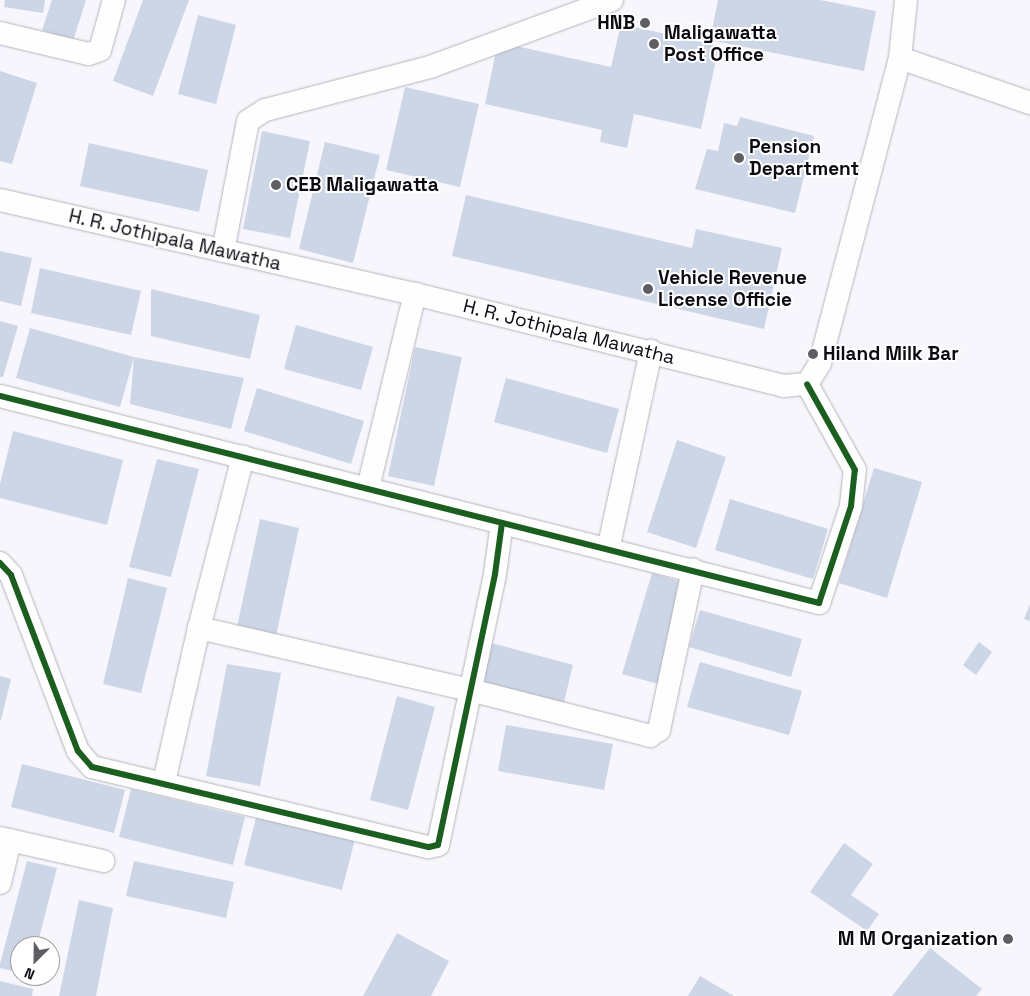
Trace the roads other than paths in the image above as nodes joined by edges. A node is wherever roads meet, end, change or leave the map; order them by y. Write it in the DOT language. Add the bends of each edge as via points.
graph roads {
  1 [pos="114,0"];
  2 [pos="612,0"];
  3 [pos="906,0"];
  4 [pos="0,33"];
  5 [pos="900,58"];
  6 [pos="1030,102"];
  7 [pos="0,200"];
  8 [pos="223,251"];
  9 [pos="415,294"];
  10 [pos="651,351"];
  11 [pos="807,384"];
  12 [pos="0,396"];
  13 [pos="243,457"];
  14 [pos="368,488"];
  15 [pos="502,523"];
  16 [pos="608,550"];
  17 [pos="0,563"];
  18 [pos="693,570"];
  19 [pos="199,628"];
  20 [pos="470,690"];
  21 [pos="164,782"];
  22 [pos="5,839"];
  23 [pos="103,860"];
  24 [pos="0,883"];
  1 -- 4 [label="street" via="100,50 89,54"];
  2 -- 8 [label="street" via="430,67 265,110 248,121"];
  3 -- 5 [label="street"];
  5 -- 6 [label="street"];
  5 -- 11 [label="street" via="820,363"];
  7 -- 8 [label="street, H. R. Jothipala Mawatha"];
  8 -- 9 [label="street, H. R. Jothipala Mawatha"];
  9 -- 10 [label="street, H. R. Jothipala Mawatha"];
  9 -- 14 [label="street"];
  10 -- 11 [label="street, H. R. Jothipala Mawatha" via="783,386"];
  10 -- 16 [label="street"];
  11 -- 18 [label="street" via="855,470 851,506 820,603"];
  12 -- 13 [label="street"];
  13 -- 14 [label="street"];
  13 -- 19 [label="street"];
  14 -- 15 [label="street"];
  15 -- 16 [label="street"];
  15 -- 20 [label="street" via="495,574"];
  16 -- 18 [label="street"];
  17 -- 21 [label="street" via="11,575 78,751 92,767"];
  18 -- 20 [label="street" via="659,730 650,736"];
  19 -- 20 [label="street"];
  19 -- 21 [label="street"];
  20 -- 21 [label="street" via="438,845 428,847"];
  22 -- 23 [label="street"];
  22 -- 24 [label="street"];
}
